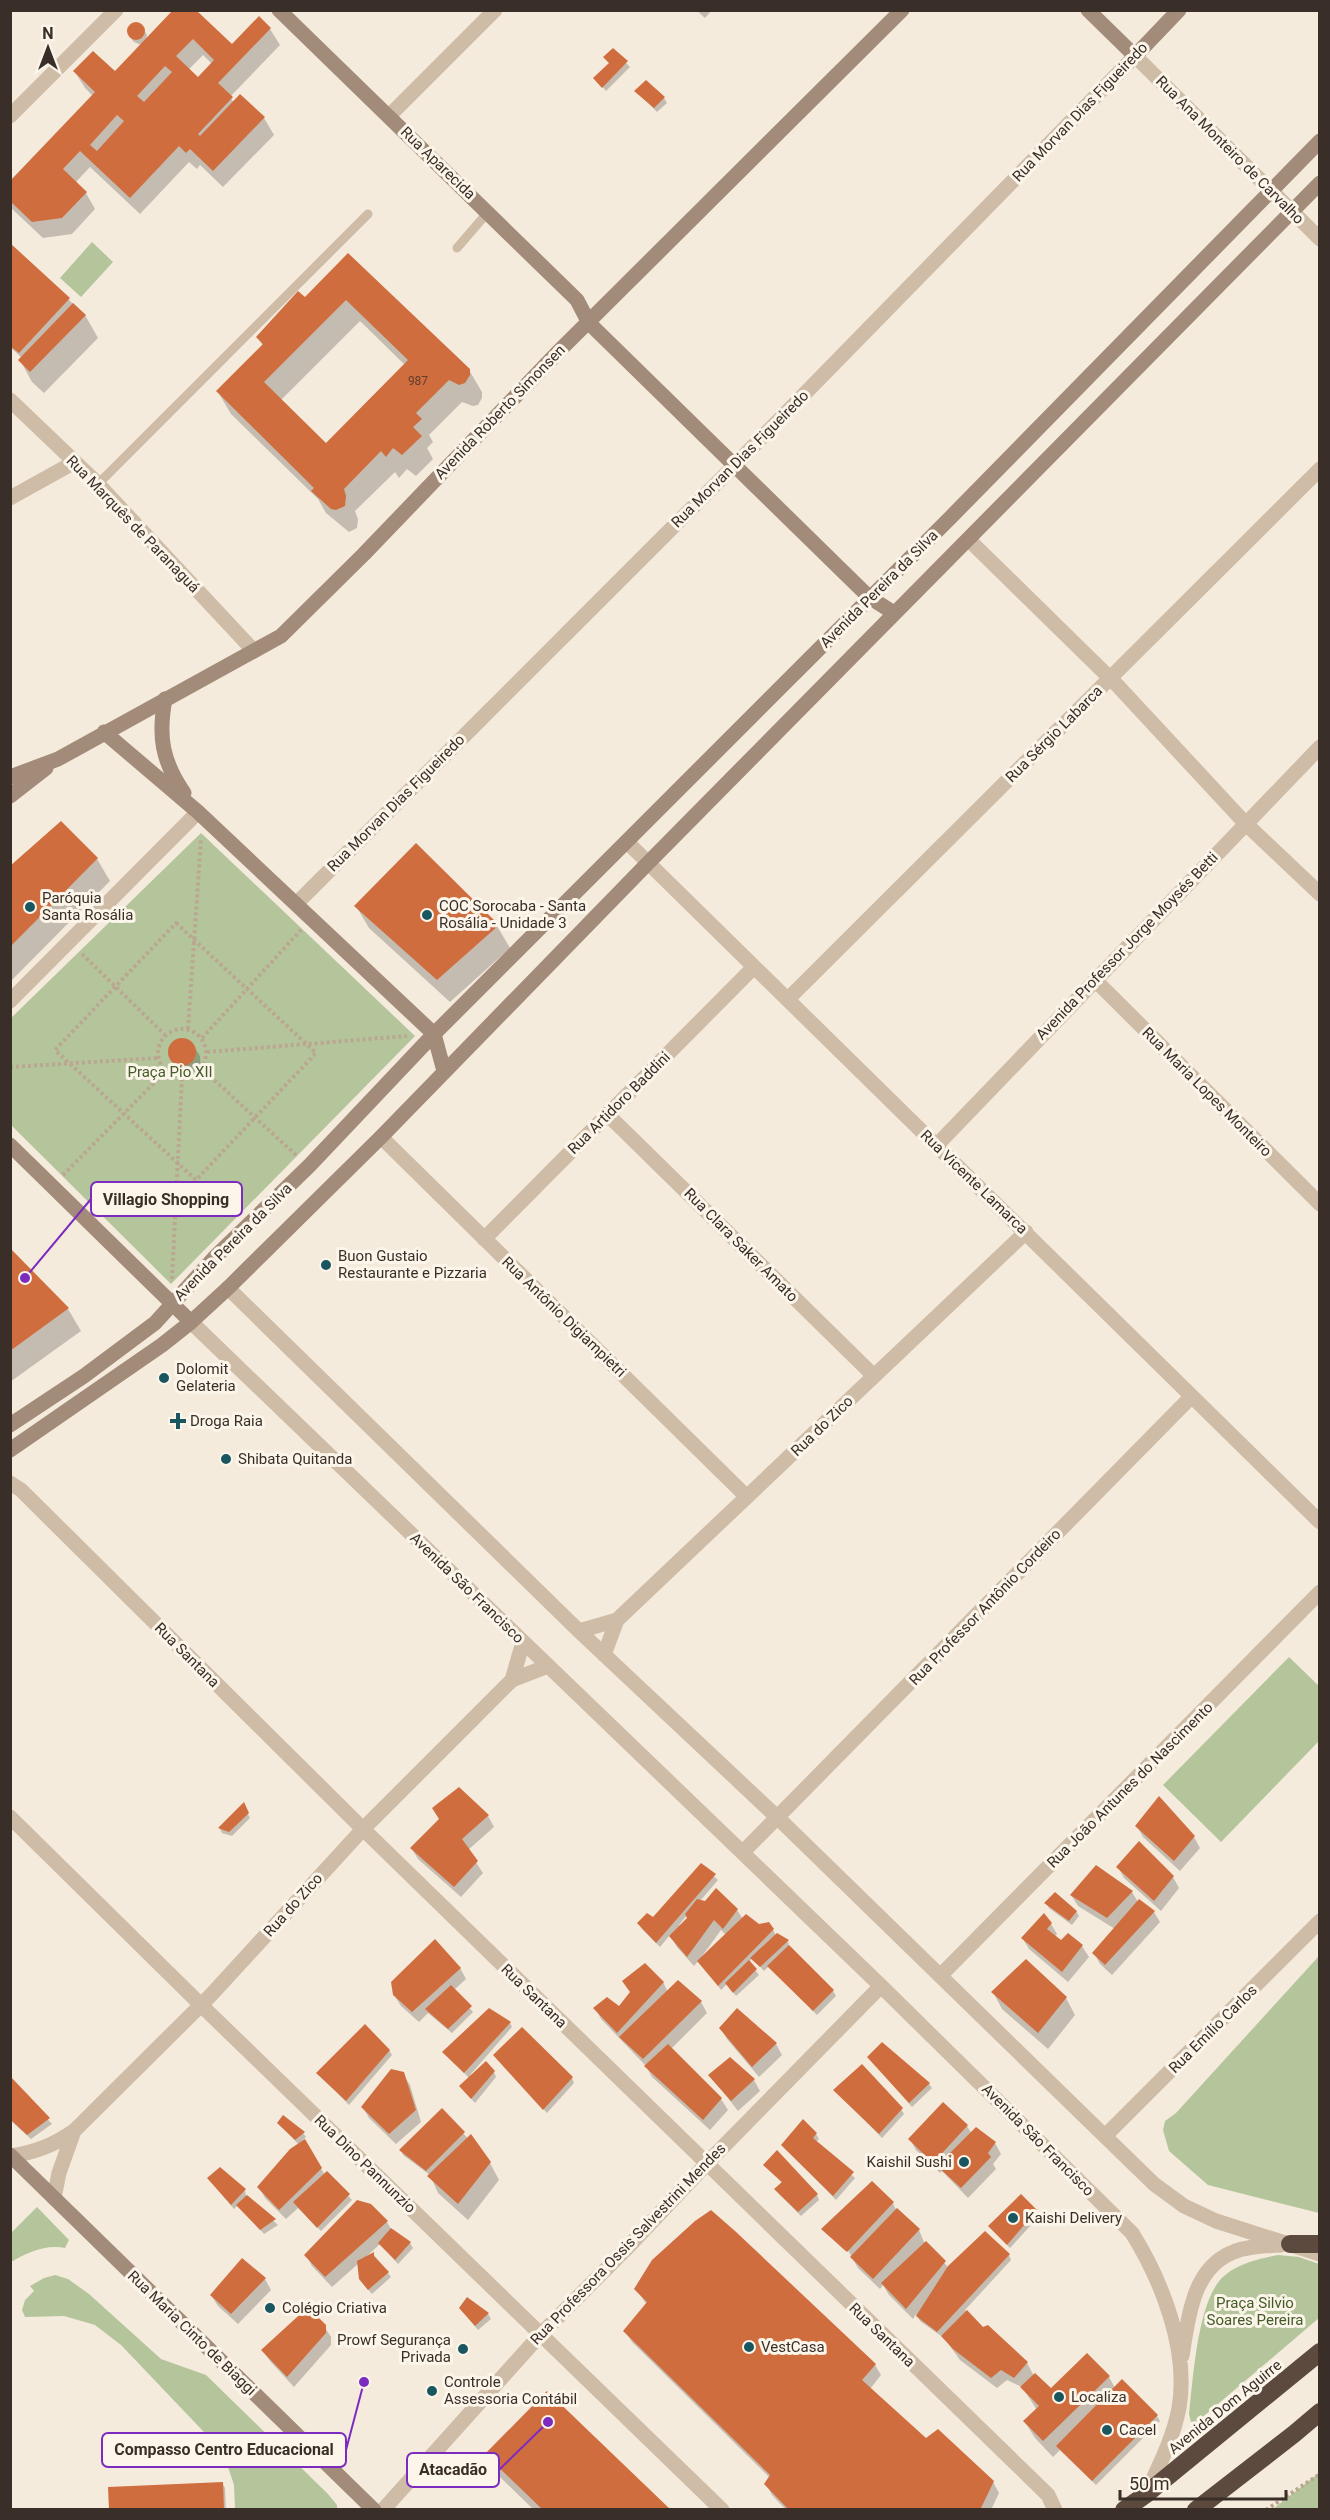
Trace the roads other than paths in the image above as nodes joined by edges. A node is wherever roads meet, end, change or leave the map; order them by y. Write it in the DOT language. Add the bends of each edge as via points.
graph roads {
  1 [pos="116,10"];
  2 [pos="279,10"];
  3 [pos="495,10"];
  4 [pos="902,10"];
  5 [pos="1088,10"];
  6 [pos="1179,10"];
  7 [pos="1135,56"];
  8 [pos="10,116"];
  9 [pos="389,116"];
  10 [pos="1320,141"];
  11 [pos="1320,183"];
  12 [pos="1271,191"];
  13 [pos="1292,211"];
  14 [pos="488,212"];
  15 [pos="368,214"];
  16 [pos="1320,239"];
  17 [pos="457,248"];
  18 [pos="589,323"];
  19 [pos="10,400"];
  20 [pos="74,463"];
  21 [pos="734,466"];
  22 [pos="1320,469"];
  23 [pos="98,484"];
  24 [pos="10,498"];
  25 [pos="969,540"];
  26 [pos="869,597"];
  27 [pos="894,613"];
  28 [pos="253,650"];
  29 [pos="1110,678"];
  30 [pos="165,699"];
  31 [pos="104,732"];
  32 [pos="1320,747"];
  33 [pos="58,759"];
  34 [pos="10,777"];
  35 [pos="10,796"];
  36 [pos="198,812"];
  37 [pos="1245,823"];
  38 [pos="627,842"];
  39 [pos="648,863"];
  40 [pos="1320,894"];
  41 [pos="296,904"];
  42 [pos="754,967"];
  43 [pos="1095,980"];
  44 [pos="788,999"];
  45 [pos="10,1001"];
  46 [pos="434,1034"];
  47 [pos="444,1071"];
  48 [pos="608,1114"];
  49 [pos="381,1137"];
  50 [pos="10,1145"];
  51 [pos="936,1146"];
  52 [pos="1320,1204"];
  53 [pos="1026,1232"];
  54 [pos="484,1239"];
  55 [pos="228,1288"];
  56 [pos="171,1303"];
  57 [pos="191,1322"];
  58 [pos="874,1376"];
  59 [pos="1191,1397"];
  60 [pos="10,1425"];
  61 [pos="10,1450"];
  62 [pos="10,1483"];
  63 [pos="747,1497"];
  64 [pos="1320,1522"];
  65 [pos="1320,1592"];
  66 [pos="617,1620"];
  67 [pos="579,1631"];
  68 [pos="523,1642"];
  69 [pos="604,1655"];
  70 [pos="548,1666"];
  71 [pos="512,1680"];
  72 [pos="10,1817"];
  73 [pos="778,1818"];
  74 [pos="363,1829"];
  75 [pos="743,1852"];
  76 [pos="1320,1921"];
  77 [pos="940,1976"];
  78 [pos="881,1986"];
  79 [pos="201,2005"];
  80 [pos="75,2131"];
  81 [pos="1105,2136"];
  82 [pos="11,2156"];
  83 [pos="706,2164"];
  84 [pos="54,2198"];
  85 [pos="1290,2244"];
  86 [pos="1320,2244"];
  87 [pos="1320,2254"];
  88 [pos="541,2334"];
  89 [pos="1320,2352"];
  90 [pos="1180,2366"];
  91 [pos="1320,2412"];
  92 [pos="1145,2495"];
  93 [pos="374,2510"];
  94 [pos="383,2510"];
  95 [pos="722,2510"];
  96 [pos="1055,2510"];
  97 [pos="1124,2510"];
  98 [pos="1196,2510"];
  1 -- 8 [label="street"];
  2 -- 9 [label="main road, Rua Aparecida"];
  3 -- 9 [label="street"];
  4 -- 18 [label="main road, Avenida Roberto Simonsen"];
  5 -- 7 [label="main road, Rua Ana Monteiro de Carvalho"];
  6 -- 7 [label="main road, Rua Morvan Dias Figueiredo"];
  7 -- 12 [label="street, Rua Ana Monteiro de Carvalho"];
  7 -- 21 [label="street, Rua Morvan Dias Figueiredo"];
  9 -- 14 [label="main road, Rua Aparecida"];
  10 -- 12 [label="main road, Avenida Pereira da Silva"];
  11 -- 13 [label="main road, Avenida Pereira da Silva"];
  12 -- 13 [label="street, Rua Ana Monteiro de Carvalho"];
  12 -- 26 [label="main road, Avenida Pereira da Silva"];
  13 -- 16 [label="street, Rua Ana Monteiro de Carvalho"];
  13 -- 25 [label="main road, Avenida Pereira da Silva"];
  14 -- 17 [label="lane"];
  14 -- 18 [label="main road, Rua Aparecida" via="577,300"];
  15 -- 23 [label="lane"];
  18 -- 21 [label="main road, Rua Aparecida"];
  18 -- 28 [label="main road, Avenida Roberto Simonsen" via="281,636"];
  19 -- 20 [label="street, Rua Marquês de Paranaguá"];
  20 -- 23 [label="street, Rua Marquês de Paranaguá"];
  20 -- 24 [label="street"];
  21 -- 26 [label="main road, Rua Aparecida"];
  21 -- 41 [label="street, Rua Morvan Dias Figueiredo"];
  22 -- 29 [label="street, Rua Sérgio Labarca"];
  23 -- 28 [label="street, Rua Marquês de Paranaguá"];
  25 -- 27 [label="main road, Avenida Pereira da Silva"];
  25 -- 29 [label="street"];
  26 -- 27 [label="main road, Rua Aparecida"];
  26 -- 38 [label="main road, Avenida Pereira da Silva"];
  27 -- 39 [label="main road, Avenida Pereira da Silva"];
  28 -- 30 [label="main road, Avenida Roberto Simonsen"];
  29 -- 37 [label="street"];
  29 -- 44 [label="street, Rua Sérgio Labarca"];
  30 -- 31 [label="main road, Avenida Roberto Simonsen"];
  30 -- 36 [label="main road" via="161,720 168,766"];
  31 -- 33 [label="main road, Avenida Roberto Simonsen"];
  31 -- 36 [label="main road"];
  32 -- 37 [label="street, Avenida Professor Jorge Moysés Betti"];
  33 -- 34 [label="main road, Avenida Roberto Simonsen"];
  33 -- 35 [label="main road, Avenida Roberto Simonsen"];
  36 -- 41 [label="main road"];
  36 -- 45 [label="street"];
  37 -- 40 [label="street"];
  37 -- 43 [label="street, Avenida Professor Jorge Moysés Betti"];
  38 -- 39 [label="street, Rua Vicente Lamarca"];
  38 -- 46 [label="main road, Avenida Pereira da Silva"];
  39 -- 42 [label="street, Rua Vicente Lamarca"];
  39 -- 47 [label="main road, Avenida Pereira da Silva"];
  41 -- 46 [label="main road"];
  42 -- 44 [label="street, Rua Vicente Lamarca"];
  42 -- 48 [label="street, Rua Artidoro Baddini"];
  43 -- 51 [label="street, Avenida Professor Jorge Moysés Betti"];
  43 -- 52 [label="street, Rua Maria Lopes Monteiro"];
  44 -- 51 [label="street, Rua Vicente Lamarca"];
  46 -- 47 [label="main road"];
  46 -- 56 [label="main road, Avenida Pereira da Silva"];
  47 -- 49 [label="main road, Avenida Pereira da Silva"];
  48 -- 54 [label="street, Rua Artidoro Baddini"];
  48 -- 58 [label="street, Rua Clara Saker Amato"];
  49 -- 54 [label="street, Rua Antônio Digiampietri"];
  49 -- 55 [label="main road, Avenida Pereira da Silva"];
  50 -- 56 [label="main road"];
  51 -- 53 [label="street, Rua Vicente Lamarca"];
  53 -- 58 [label="street, Rua do Zico"];
  53 -- 59 [label="street, Rua Vicente Lamarca"];
  54 -- 63 [label="street, Rua Antônio Digiampietri"];
  55 -- 57 [label="main road, Avenida Pereira da Silva"];
  55 -- 67 [label="street"];
  56 -- 57 [label="main road"];
  56 -- 60 [label="main road, Avenida Pereira da Silva" via="138,1337"];
  57 -- 61 [label="main road, Avenida Pereira da Silva"];
  57 -- 68 [label="street, Avenida São Francisco"];
  58 -- 63 [label="street, Rua do Zico"];
  59 -- 64 [label="street, Rua Vicente Lamarca"];
  59 -- 73 [label="street, Rua Professor Antônio Cordeiro"];
  62 -- 74 [label="street, Rua Santana"];
  63 -- 66 [label="street, Rua do Zico"];
  65 -- 77 [label="street, Rua João Antunes do Nascimento"];
  66 -- 67 [label="street, Rua do Zico"];
  66 -- 69 [label="street, Rua do Zico"];
  67 -- 69 [label="street"];
  68 -- 70 [label="street, Avenida São Francisco"];
  68 -- 71 [label="street, Rua do Zico"];
  69 -- 73 [label="street"];
  70 -- 71 [label="street, Rua do Zico"];
  70 -- 75 [label="street, Avenida São Francisco"];
  71 -- 74 [label="street, Rua do Zico"];
  72 -- 79 [label="street, Rua Dino Pannunzio"];
  73 -- 75 [label="street"];
  73 -- 77 [label="street"];
  74 -- 79 [label="street, Rua do Zico"];
  74 -- 83 [label="street, Rua Santana"];
  75 -- 78 [label="street, Avenida São Francisco"];
  76 -- 81 [label="street, Rua Emílio Carlos"];
  77 -- 81 [label="street"];
  78 -- 83 [label="street, Rua Professora Ossis Salvestrini Mendes"];
  78 -- 90 [label="street, Avenida São Francisco" via="1132,2233 1151,2264 1164,2297"];
  79 -- 80 [label="street, Rua do Zico"];
  79 -- 88 [label="street, Rua Dino Pannunzio"];
  80 -- 82 [label="street, Rua do Zico" via="53,2145"];
  80 -- 84 [label="street, Rua do Zico" via="58,2173"];
  81 -- 85 [label="street" via="1154,2184 1184,2206 1216,2221"];
  82 -- 84 [label="main road, Rua Maria Cinto de Biaggi"];
  83 -- 88 [label="street, Rua Professora Ossis Salvestrini Mendes"];
  83 -- 96 [label="street, Rua Santana" via="1048,2495"];
  84 -- 93 [label="main road, Rua Maria Cinto de Biaggi"];
  85 -- 86 [label="highway"];
  85 -- 87 [label="street"];
  85 -- 90 [label="street" via="1247,2248 1218,2260 1202,2280 1190,2307"];
  88 -- 94 [label="street, Rua Professora Ossis Salvestrini Mendes"];
  88 -- 95 [label="street, Rua Dino Pannunzio"];
  89 -- 92 [label="highway, Avenida Dom Aguirre"];
  90 -- 92 [label="street, Avenida São Francisco" via="1181,2388 1174,2428"];
  91 -- 98 [label="highway"];
  92 -- 97 [label="highway, Avenida Dom Aguirre"];
}
